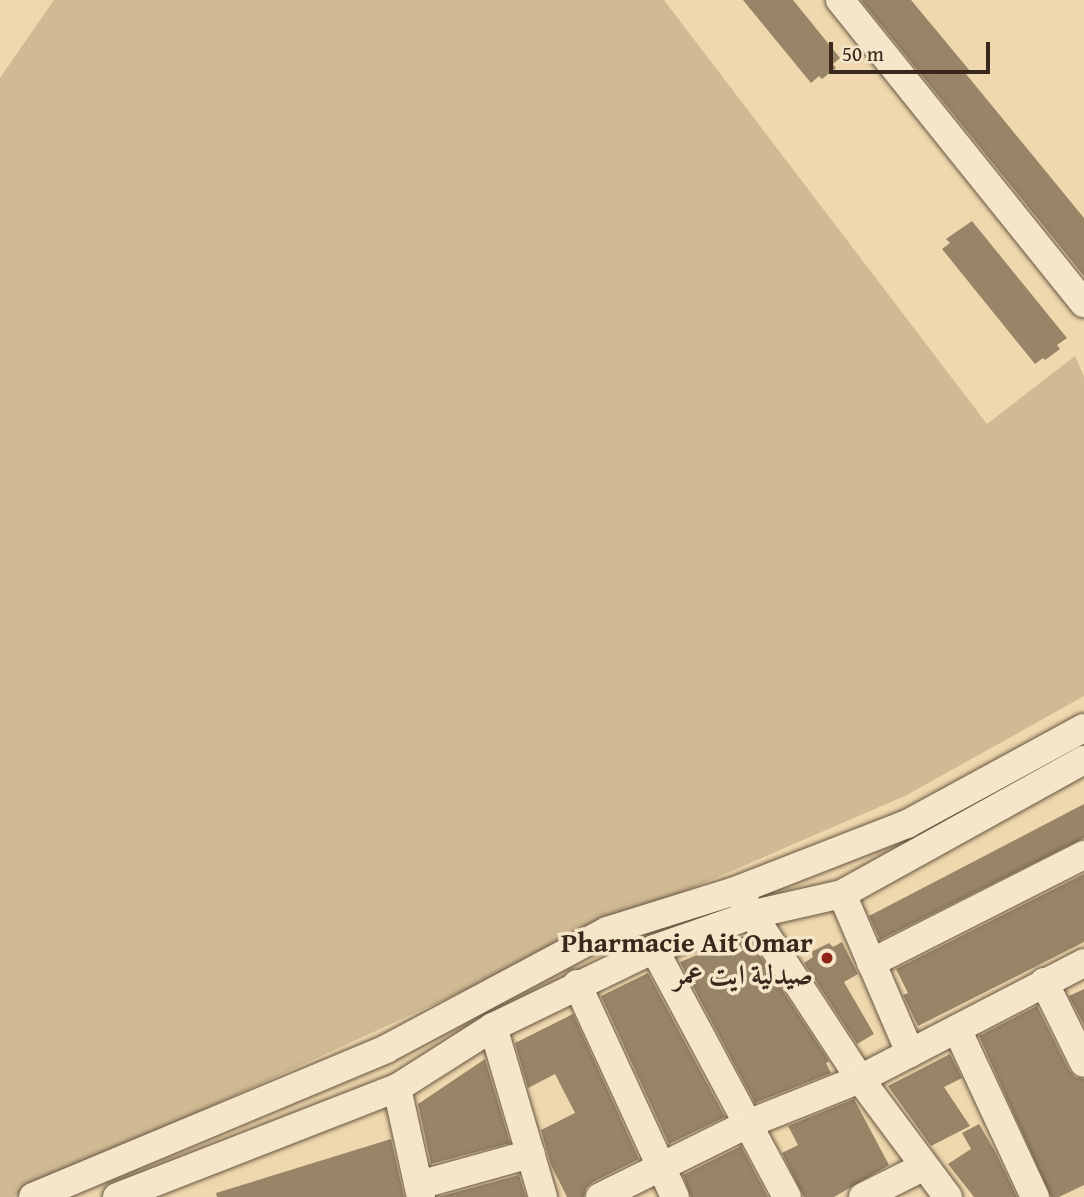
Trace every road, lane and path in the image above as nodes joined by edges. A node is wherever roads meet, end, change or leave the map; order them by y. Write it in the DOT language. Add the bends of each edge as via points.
graph roads {
  1 [pos="840,0"];
  2 [pos="1084,303"];
  3 [pos="1084,728"];
  4 [pos="1084,760"];
  5 [pos="1084,855"];
  6 [pos="735,891"];
  7 [pos="842,894"];
  8 [pos="754,915"];
  9 [pos="654,949"];
  10 [pos="1084,962"];
  11 [pos="871,963"];
  12 [pos="1044,982"];
  13 [pos="577,984"];
  14 [pos="493,1027"];
  15 [pos="957,1029"];
  16 [pos="910,1053"];
  17 [pos="1084,1063"];
  18 [pos="860,1079"];
  19 [pos="397,1088"];
  20 [pos="750,1123"];
  21 [pos="531,1154"];
  22 [pos="661,1166"];
  23 [pos="923,1167"];
  24 [pos="420,1191"];
  25 [pos="33,1197"];
  26 [pos="117,1197"];
  27 [pos="543,1197"];
  28 [pos="600,1197"];
  29 [pos="675,1197"];
  30 [pos="787,1197"];
  31 [pos="863,1197"];
  32 [pos="948,1197"];
  33 [pos="1035,1197"];
  1 -- 2 [label="street"];
  3 -- 6 [label="street" via="907,824"];
  4 -- 7 [label="street"];
  5 -- 11 [label="street"];
  6 -- 8 [label="street"];
  6 -- 25 [label="street" via="607,931 386,1049"];
  7 -- 8 [label="street"];
  7 -- 11 [label="street"];
  8 -- 9 [label="street"];
  8 -- 18 [label="street"];
  9 -- 13 [label="street"];
  9 -- 20 [label="street"];
  10 -- 12 [label="street"];
  11 -- 16 [label="street"];
  12 -- 15 [label="street"];
  12 -- 17 [label="street"];
  13 -- 14 [label="street"];
  13 -- 22 [label="street"];
  14 -- 19 [label="street"];
  14 -- 21 [label="street"];
  15 -- 16 [label="street"];
  15 -- 33 [label="street"];
  16 -- 18 [label="street"];
  18 -- 20 [label="street"];
  18 -- 23 [label="street"];
  19 -- 24 [label="street"];
  19 -- 26 [label="street"];
  20 -- 22 [label="street"];
  20 -- 30 [label="street"];
  21 -- 24 [label="street"];
  21 -- 27 [label="street"];
  22 -- 28 [label="street"];
  22 -- 29 [label="street"];
  23 -- 31 [label="street"];
  23 -- 32 [label="street"];
}
